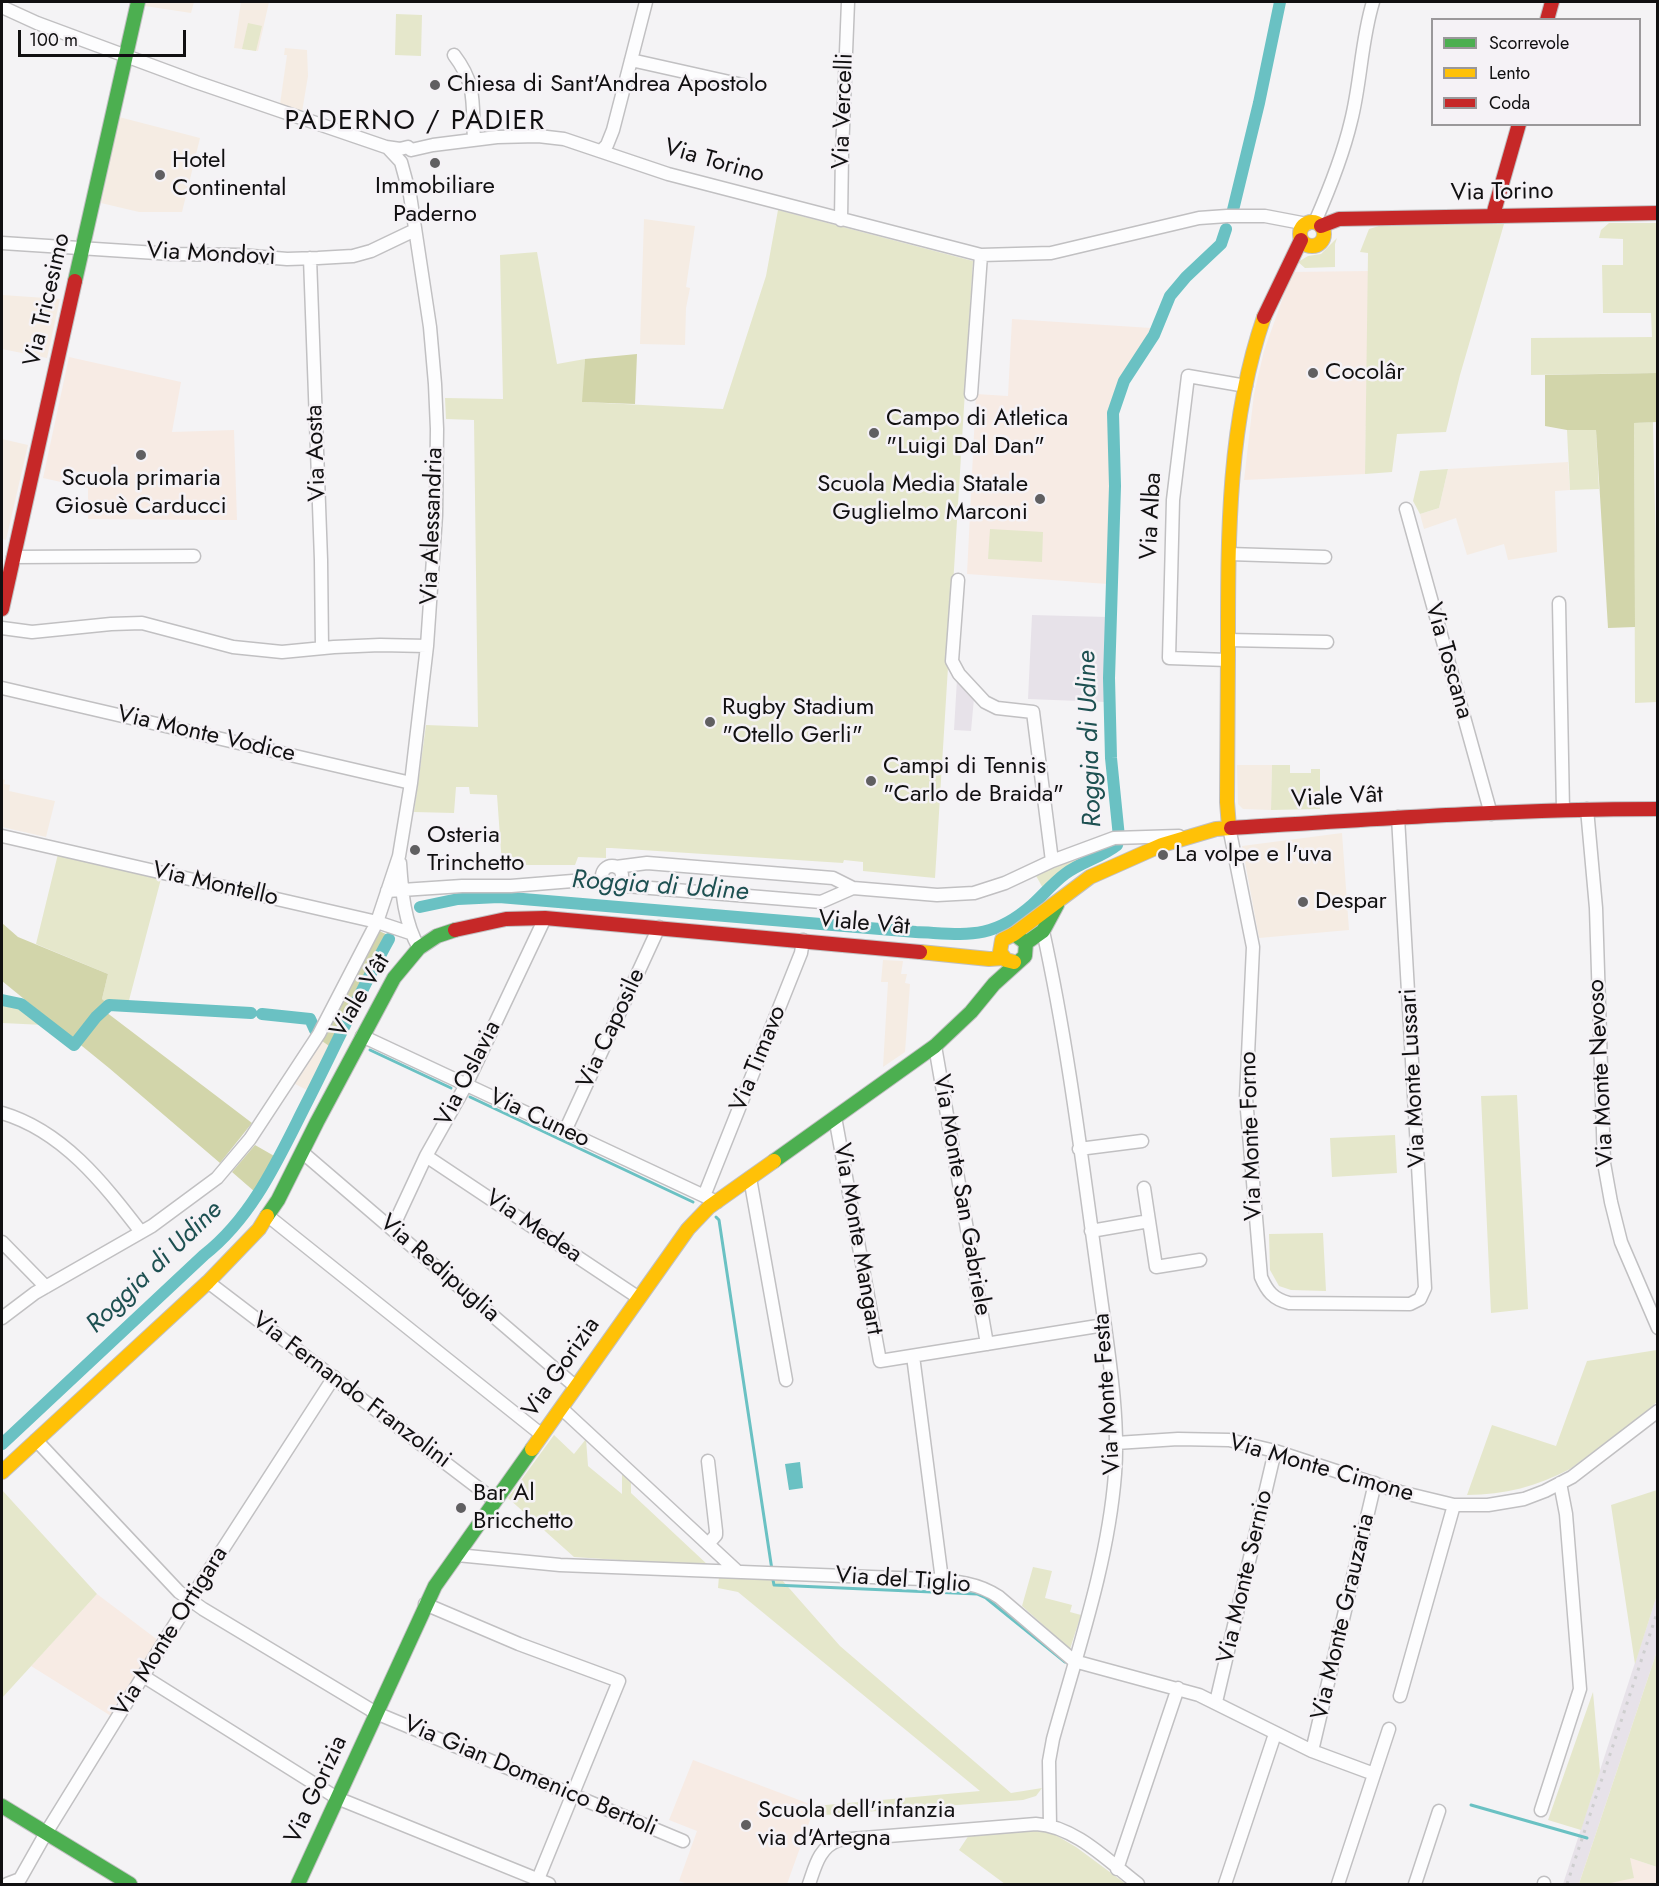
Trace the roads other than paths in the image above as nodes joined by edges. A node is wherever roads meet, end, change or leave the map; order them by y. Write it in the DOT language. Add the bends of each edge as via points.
graph roads {
  1 [pos="138,2"];
  2 [pos="646,2"];
  3 [pos="848,2"];
  4 [pos="1373,2"];
  5 [pos="1552,2"];
  6 [pos="2,7"];
  7 [pos="1548,18"];
  8 [pos="126,55"];
  9 [pos="454,55"];
  10 [pos="631,60"];
  11 [pos="743,85"];
  12 [pos="1519,126"];
  13 [pos="474,140"];
  14 [pos="601,151"];
  15 [pos="405,156"];
  16 [pos="1658,213"];
  17 [pos="1493,215"];
  18 [pos="841,220"];
  19 [pos="415,230"];
  20 [pos="1311,232"];
  21 [pos="2,243"];
  22 [pos="83,248"];
  23 [pos="981,255"];
  24 [pos="310,258"];
  25 [pos="1246,386"];
  26 [pos="971,394"];
  27 [pos="1406,509"];
  28 [pos="1229,554"];
  29 [pos="194,556"];
  30 [pos="13,557"];
  31 [pos="1325,557"];
  32 [pos="958,580"];
  33 [pos="1559,603"];
  34 [pos="2,609"];
  35 [pos="2,628"];
  36 [pos="1228,640"];
  37 [pos="1327,642"];
  38 [pos="427,646"];
  39 [pos="322,648"];
  40 [pos="1228,660"];
  41 [pos="2,688"];
  42 [pos="411,783"];
  43 [pos="1658,800"];
  44 [pos="1651,808"];
  45 [pos="1587,809"];
  46 [pos="1563,810"];
  47 [pos="1491,814"];
  48 [pos="1398,817"];
  49 [pos="1229,827"];
  50 [pos="1189,835"];
  51 [pos="2,836"];
  52 [pos="399,856"];
  53 [pos="1052,861"];
  54 [pos="611,868"];
  55 [pos="828,877"];
  56 [pos="585,880"];
  57 [pos="610,885"];
  58 [pos="852,888"];
  59 [pos="402,890"];
  60 [pos="387,891"];
  61 [pos="832,897"];
  62 [pos="1058,902"];
  63 [pos="545,918"];
  64 [pos="377,922"];
  65 [pos="659,927"];
  66 [pos="1043,931"];
  67 [pos="410,933"];
  68 [pos="1014,934"];
  69 [pos="803,940"];
  70 [pos="1000,944"];
  71 [pos="419,948"];
  72 [pos="946,954"];
  73 [pos="1048,955"];
  74 [pos="1016,956"];
  75 [pos="362,1036"];
  76 [pos="935,1046"];
  77 [pos="466,1085"];
  78 [pos="2,1113"];
  79 [pos="835,1117"];
  80 [pos="564,1131"];
  81 [pos="1142,1141"];
  82 [pos="1079,1149"];
  83 [pos="302,1152"];
  84 [pos="426,1156"];
  85 [pos="711,1177"];
  86 [pos="750,1178"];
  87 [pos="1144,1188"];
  88 [pos="704,1196"];
  89 [pos="717,1202"];
  90 [pos="268,1216"];
  91 [pos="1149,1221"];
  92 [pos="392,1229"];
  93 [pos="1091,1231"];
  94 [pos="141,1232"];
  95 [pos="2,1242"];
  96 [pos="1200,1260"];
  97 [pos="208,1282"];
  98 [pos="46,1287"];
  99 [pos="639,1298"];
  100 [pos="1383,1304"];
  101 [pos="2,1318"];
  102 [pos="1104,1325"];
  103 [pos="1658,1328"];
  104 [pos="987,1344"];
  105 [pos="913,1356"];
  106 [pos="334,1377"];
  107 [pos="786,1380"];
  108 [pos="576,1387"];
  109 [pos="561,1408"];
  110 [pos="1658,1411"];
  111 [pos="542,1435"];
  112 [pos="36,1440"];
  113 [pos="1116,1443"];
  114 [pos="1275,1451"];
  115 [pos="708,1461"];
  116 [pos="2,1472"];
  117 [pos="1375,1483"];
  118 [pos="1560,1483"];
  119 [pos="494,1500"];
  120 [pos="1454,1505"];
  121 [pos="708,1544"];
  122 [pos="457,1556"];
  123 [pos="738,1572"];
  124 [pos="942,1580"];
  125 [pos="190,1600"];
  126 [pos="425,1604"];
  127 [pos="1074,1661"];
  128 [pos="143,1676"];
  129 [pos="1178,1688"];
  130 [pos="1400,1696"];
  131 [pos="1216,1702"];
  132 [pos="376,1713"];
  133 [pos="1389,1729"];
  134 [pos="1275,1734"];
  135 [pos="1312,1751"];
  136 [pos="1374,1774"];
  137 [pos="573,1796"];
  138 [pos="337,1798"];
  139 [pos="2,1806"];
  140 [pos="1439,1810"];
  141 [pos="1541,1810"];
  142 [pos="1050,1826"];
  143 [pos="46,1833"];
  144 [pos="683,1841"];
  145 [pos="1117,1869"];
  146 [pos="21,1882"];
  147 [pos="541,1883"];
  148 [pos="7,1884"];
  149 [pos="130,1884"];
  150 [pos="298,1884"];
  151 [pos="808,1884"];
  152 [pos="1138,1884"];
  153 [pos="1225,1884"];
  154 [pos="1338,1884"];
  155 [pos="1415,1884"];
  1 -- 8 [label="main road, Via Tricesimo"];
  2 -- 10 [label="street"];
  3 -- 18 [label="street, Via Vercelli"];
  4 -- 20 [label="street" via="1351,120"];
  5 -- 7 [label="main road"];
  6 -- 8 [label="street"];
  8 -- 15 [label="street"];
  8 -- 22 [label="main road, Via Tricesimo"];
  9 -- 13 [label="street" via="471,84"];
  10 -- 11 [label="street"];
  10 -- 14 [label="street" via="613,130"];
  12 -- 17 [label="main road"];
  13 -- 14 [label="street, Via Torino" via="556,137"];
  13 -- 15 [label="street, Via Torino" via="433,145"];
  14 -- 18 [label="street, Via Torino" via="668,174"];
  15 -- 19 [label="street, Via Alessandria"];
  16 -- 17 [label="main road, Via Torino"];
  17 -- 20 [label="main road, Via Torino" via="1347,219"];
  18 -- 23 [label="street, Via Torino"];
  19 -- 24 [label="street, Via Mondovì" via="353,256"];
  19 -- 38 [label="street, Via Alessandria" via="435,384 436,514"];
  20 -- 23 [label="street, Via Torino" via="1279,218 1199,218 1051,254"];
  20 -- 25 [label="main road" via="1267,310"];
  21 -- 22 [label="street, Via Mondovì"];
  22 -- 24 [label="street, Via Mondovì"];
  22 -- 30 [label="main road, Via Tricesimo"];
  23 -- 26 [label="street"];
  24 -- 39 [label="street, Via Aosta"];
  25 -- 28 [label="main road" via="1232,487"];
  25 -- 40 [label="street, Via Alba" via="1188,376 1173,500 1169,658"];
  27 -- 47 [label="street, Via Toscana"];
  28 -- 31 [label="street"];
  28 -- 36 [label="main road"];
  29 -- 30 [label="street"];
  30 -- 34 [label="main road, Via Tricesimo"];
  32 -- 53 [label="street" via="952,661 965,682 985,702 997,708 1033,712"];
  33 -- 46 [label="street"];
  35 -- 39 [label="street" via="32,632 142,623 232,647 282,652"];
  36 -- 37 [label="street"];
  36 -- 40 [label="main road"];
  38 -- 39 [label="street"];
  38 -- 42 [label="street, Via Alessandria"];
  40 -- 49 [label="main road"];
  41 -- 42 [label="street, Via Monte Vodice"];
  42 -- 52 [label="street, Via Alessandria"];
  43 -- 44 [label="main road"];
  44 -- 45 [label="main road, Viale Vât"];
  45 -- 46 [label="main road, Viale Vât"];
  45 -- 103 [label="street, Via Monte Nevoso" via="1596,908 1604,1163 1621,1242"];
  46 -- 47 [label="main road, Viale Vât"];
  47 -- 48 [label="main road, Viale Vât"];
  48 -- 49 [label="main road, Viale Vât"];
  48 -- 100 [label="street, Via Monte Lussari" via="1425,1288 1415,1302"];
  49 -- 50 [label="main road, Viale Vât"];
  49 -- 100 [label="street, Via Monte Forno" via="1253,947 1246,1098 1261,1277 1272,1295 1289,1303"];
  50 -- 53 [label="street" via="1119,837"];
  50 -- 62 [label="main road, Viale Vât" via="1090,877"];
  51 -- 64 [label="street, Via Montello"];
  52 -- 59 [label="street, Via Alessandria"];
  52 -- 60 [label="street, Via Alessandria"];
  53 -- 58 [label="street" via="974,893"];
  54 -- 55 [label="street" via="647,863"];
  54 -- 56 [label="street"];
  54 -- 57 [label="street" via="621,876 619,882"];
  55 -- 58 [label="street"];
  55 -- 61 [label="street" via="835,887"];
  56 -- 57 [label="street"];
  56 -- 59 [label="street"];
  57 -- 61 [label="street" via="821,902"];
  58 -- 61 [label="street"];
  59 -- 60 [label="street"];
  59 -- 67 [label="street, Via Alessandria"];
  60 -- 64 [label="street, Via Alessandria"];
  62 -- 66 [label="main road, Viale Vât"];
  62 -- 68 [label="main road, Viale Vât"];
  63 -- 65 [label="main road, Viale Vât"];
  63 -- 71 [label="main road, Viale Vât" via="467,926 437,936"];
  63 -- 77 [label="street, Via Oslavia"];
  64 -- 67 [label="street, Via Montello"];
  64 -- 94 [label="street, Via Alessandria" via="319,1034 250,1139 217,1178"];
  65 -- 69 [label="main road, Viale Vât"];
  65 -- 80 [label="street, Via Caposile"];
  66 -- 73 [label="street, Via Monte Festa"];
  66 -- 74 [label="main road, Viale Vât"];
  67 -- 71 [label="street"];
  68 -- 70 [label="main road, Viale Vât"];
  68 -- 74 [label="main road" via="1019,936"];
  69 -- 72 [label="main road, Viale Vât"];
  69 -- 85 [label="street, Via Timavo"];
  70 -- 72 [label="main road, Viale Vât"];
  70 -- 74 [label="main road" via="1000,952"];
  71 -- 75 [label="main road, Viale Vât" via="394,978"];
  72 -- 74 [label="main road, Viale Vât" via="989,959"];
  73 -- 74 [label="street" via="1035,944"];
  73 -- 82 [label="street, Via Monte Festa"];
  74 -- 76 [label="main road, Via Gorizia" via="970,1012"];
  75 -- 77 [label="street, Via Cuneo"];
  75 -- 83 [label="main road, Viale Vât"];
  76 -- 79 [label="main road, Via Gorizia"];
  76 -- 104 [label="street, Via Monte San Gabriele"];
  77 -- 80 [label="street, Via Cuneo"];
  77 -- 84 [label="street, Via Oslavia"];
  78 -- 94 [label="street" via="43,1130 66,1148 111,1193"];
  79 -- 86 [label="main road, Via Gorizia"];
  79 -- 105 [label="street, Via Monte Mangart" via="880,1361"];
  80 -- 88 [label="street, Via Cuneo"];
  81 -- 82 [label="street"];
  82 -- 93 [label="street, Via Monte Festa"];
  83 -- 90 [label="main road, Viale Vât"];
  83 -- 92 [label="street, Via Redipuglia"];
  84 -- 92 [label="street, Via Oslavia"];
  84 -- 99 [label="street, Via Medea"];
  85 -- 88 [label="street, Via Timavo"];
  85 -- 89 [label="street"];
  86 -- 89 [label="main road, Via Gorizia"];
  86 -- 107 [label="street"];
  87 -- 91 [label="street"];
  88 -- 89 [label="street, Via Cuneo"];
  89 -- 99 [label="main road, Via Gorizia" via="688,1228"];
  90 -- 97 [label="main road, Viale Vât"];
  90 -- 111 [label="street"];
  91 -- 93 [label="street"];
  91 -- 96 [label="street" via="1156,1267"];
  92 -- 108 [label="street, Via Redipuglia"];
  93 -- 102 [label="street, Via Monte Festa"];
  94 -- 98 [label="street, Via Alessandria"];
  95 -- 98 [label="street"];
  97 -- 106 [label="street, Via Fernando Franzolini"];
  97 -- 112 [label="main road, Viale Vât"];
  98 -- 101 [label="street, Via Alessandria"];
  99 -- 108 [label="main road, Via Gorizia"];
  102 -- 104 [label="street"];
  102 -- 113 [label="street, Via Monte Festa"];
  104 -- 105 [label="street"];
  105 -- 124 [label="street"];
  106 -- 119 [label="street, Via Fernando Franzolini"];
  106 -- 125 [label="street, Via Monte Ortigara"];
  108 -- 109 [label="main road, Via Gorizia"];
  109 -- 111 [label="main road, Via Gorizia"];
  109 -- 121 [label="street"];
  110 -- 118 [label="street, Via Monte Cimone"];
  111 -- 119 [label="main road, Via Gorizia"];
  112 -- 116 [label="main road, Viale Vât"];
  112 -- 125 [label="street, Via Gian Domenico Bertoli"];
  113 -- 114 [label="street, Via Monte Cimone" via="1229,1440"];
  113 -- 127 [label="street, Via Monte Festa" via="1110,1525"];
  114 -- 117 [label="street, Via Monte Cimone"];
  114 -- 131 [label="street, Via Monte Sernio"];
  115 -- 121 [label="street" via="716,1534"];
  117 -- 120 [label="street, Via Monte Cimone"];
  117 -- 135 [label="street, Via Monte Grauzaria"];
  118 -- 120 [label="street, Via Monte Cimone" via="1524,1499"];
  118 -- 141 [label="street" via="1580,1689"];
  119 -- 122 [label="main road, Via Gorizia"];
  120 -- 130 [label="street"];
  121 -- 123 [label="street"];
  122 -- 123 [label="street, Via del Tiglio"];
  122 -- 126 [label="main road, Via Gorizia"];
  123 -- 124 [label="street, Via del Tiglio"];
  124 -- 127 [label="street, Via del Tiglio" via="990,1590"];
  125 -- 128 [label="street, Via Monte Ortigara"];
  125 -- 132 [label="street, Via Gian Domenico Bertoli"];
  126 -- 132 [label="main road, Via Gorizia"];
  126 -- 137 [label="street" via="619,1681"];
  127 -- 129 [label="street, Via del Tiglio"];
  127 -- 142 [label="street, Via Monte Festa" via="1049,1761"];
  128 -- 138 [label="street"];
  128 -- 143 [label="street, Via Monte Ortigara"];
  129 -- 131 [label="street, Via del Tiglio"];
  129 -- 145 [label="street"];
  131 -- 134 [label="street, Via del Tiglio"];
  132 -- 137 [label="street, Via Gian Domenico Bertoli"];
  132 -- 138 [label="main road, Via Gorizia"];
  133 -- 136 [label="street"];
  134 -- 135 [label="street, Via del Tiglio"];
  134 -- 153 [label="street"];
  135 -- 136 [label="street, Via del Tiglio"];
  136 -- 154 [label="street"];
  137 -- 144 [label="street, Via Gian Domenico Bertoli"];
  137 -- 147 [label="street"];
  138 -- 147 [label="street"];
  138 -- 150 [label="main road, Via Gorizia"];
  139 -- 143 [label="main road"];
  140 -- 155 [label="street"];
  142 -- 145 [label="street" via="1072,1835"];
  142 -- 151 [label="street" via="844,1839 829,1845 820,1855"];
  143 -- 146 [label="street, Via Monte Ortigara"];
  143 -- 149 [label="main road"];
  145 -- 152 [label="street"];
  146 -- 148 [label="street, Via Monte Ortigara"];
}
